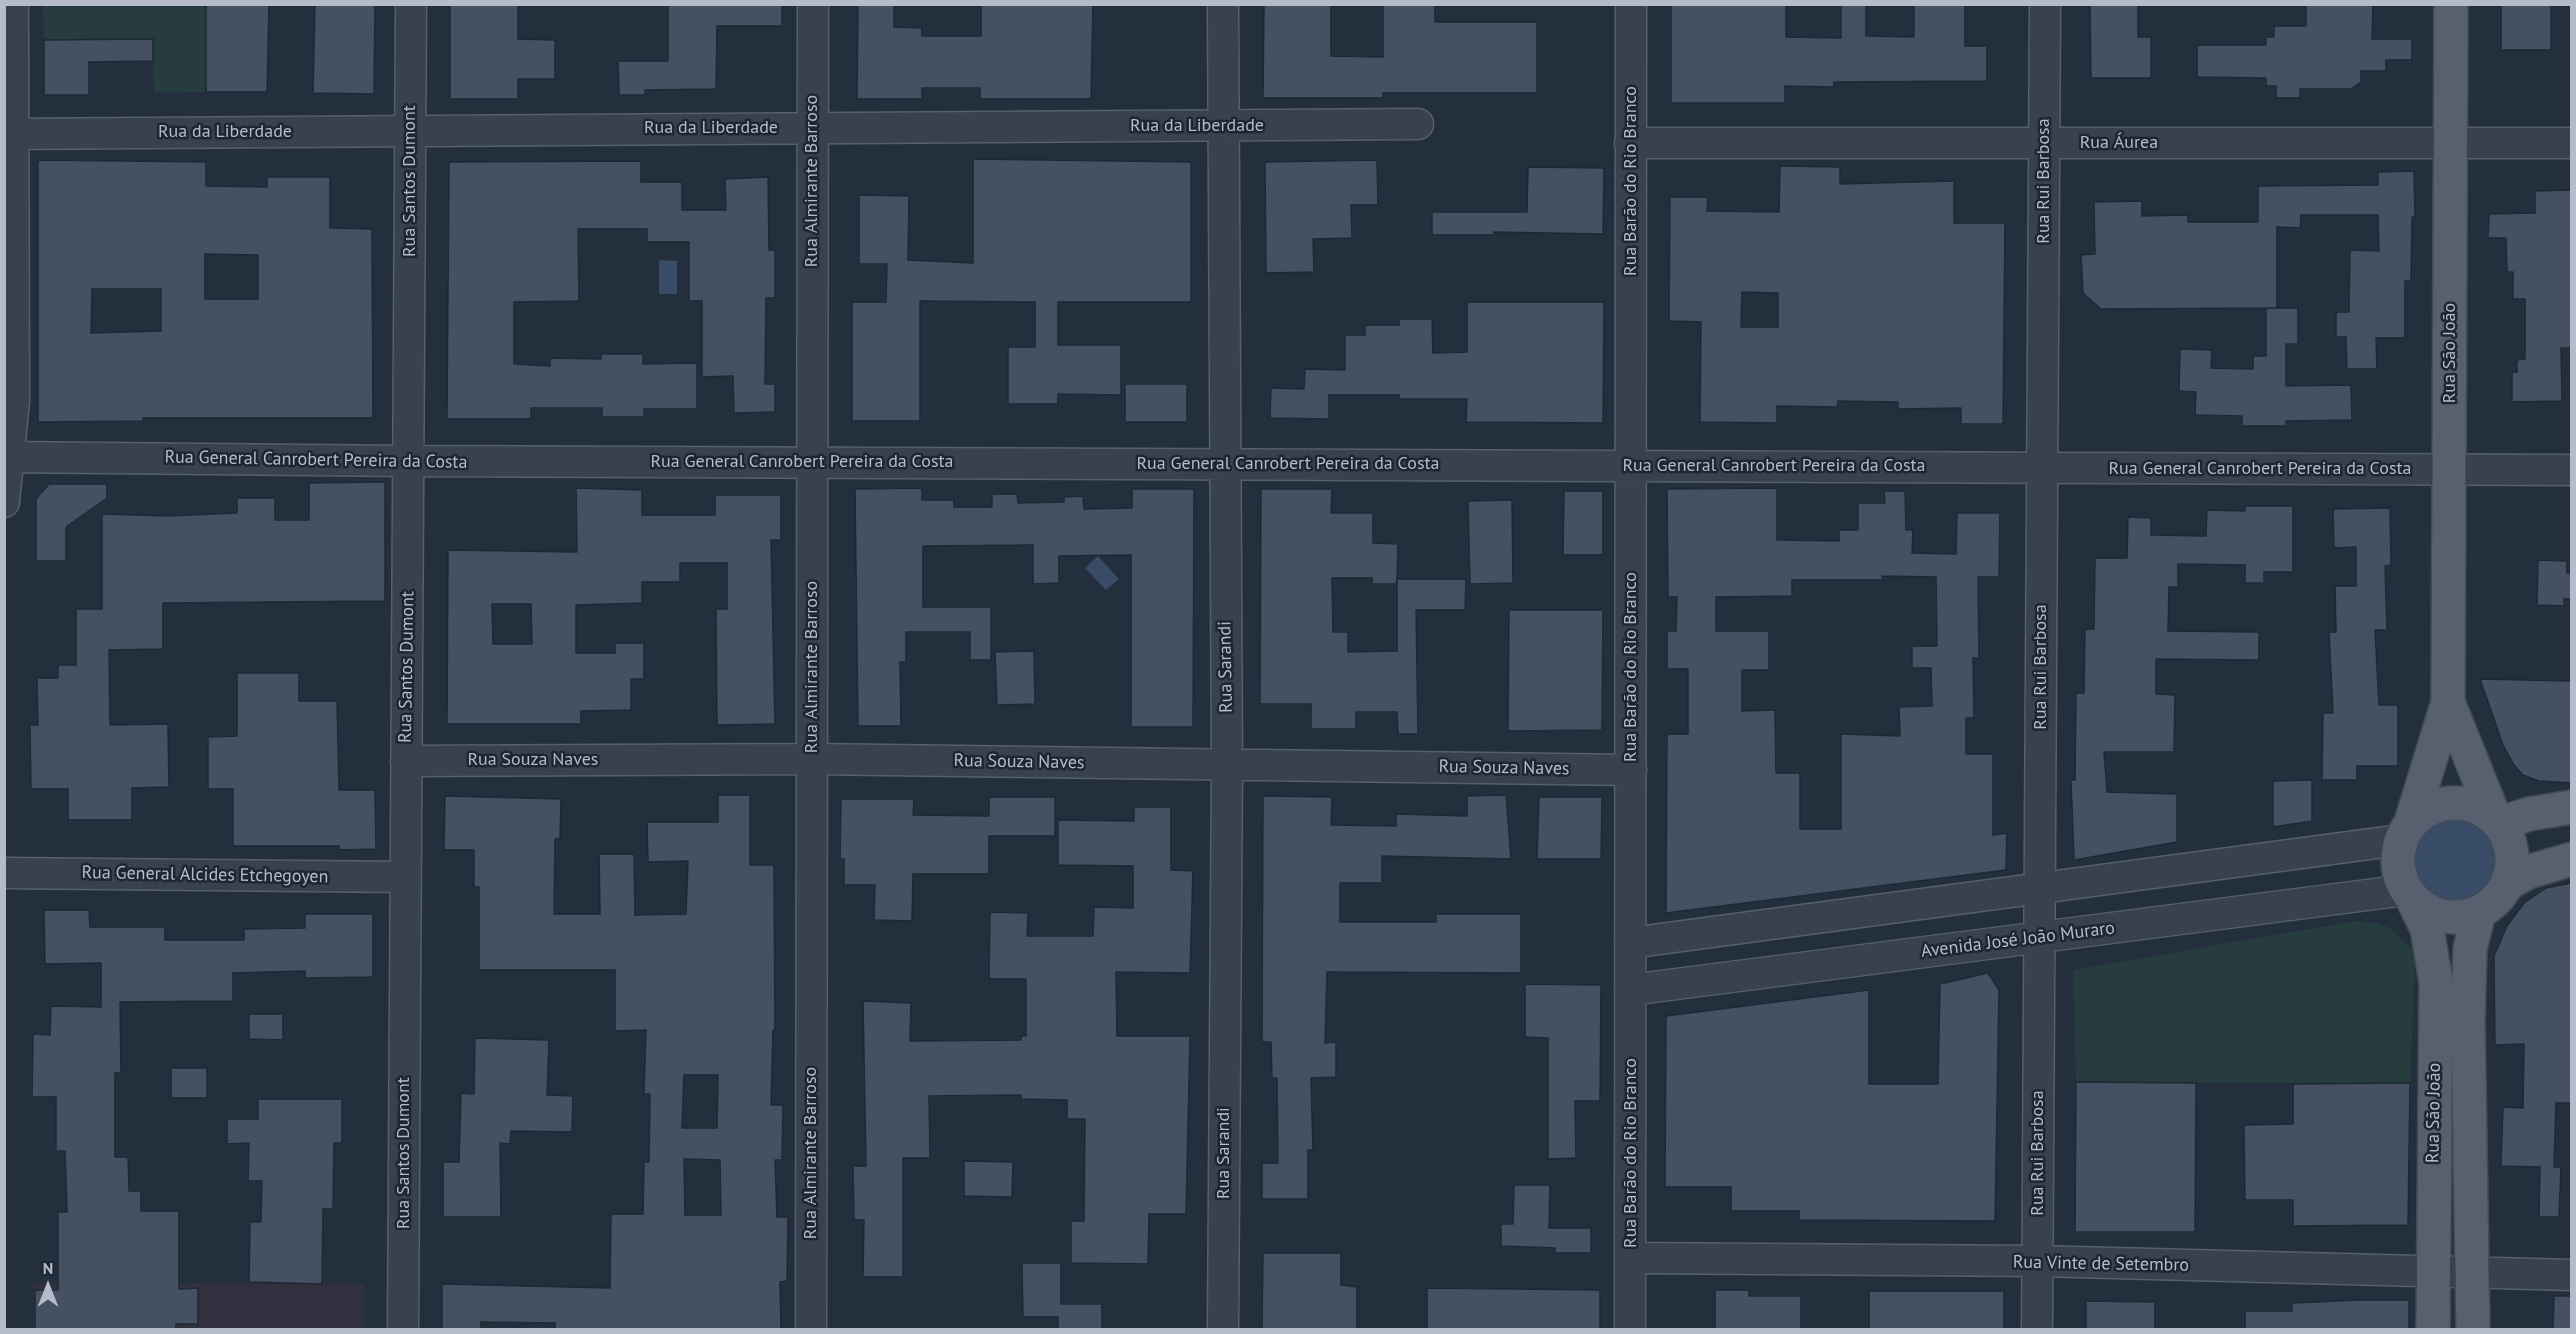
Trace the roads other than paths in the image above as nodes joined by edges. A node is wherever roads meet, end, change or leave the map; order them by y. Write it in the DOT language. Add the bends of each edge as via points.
graph roads {
  1 [pos="13,4"];
  2 [pos="411,4"];
  3 [pos="813,4"];
  4 [pos="1223,4"];
  5 [pos="1631,4"];
  6 [pos="2045,4"];
  7 [pos="2451,4"];
  8 [pos="1418,124"];
  9 [pos="1224,126"];
  10 [pos="812,128"];
  11 [pos="410,131"];
  12 [pos="9,134"];
  13 [pos="2044,142"];
  14 [pos="1630,143"];
  15 [pos="2571,143"];
  16 [pos="2451,144"];
  17 [pos="7,457"];
  18 [pos="409,461"];
  19 [pos="813,462"];
  20 [pos="1223,464"];
  21 [pos="1631,465"];
  22 [pos="2042,468"];
  23 [pos="2450,470"];
  24 [pos="2571,470"];
  25 [pos="4,502"];
  26 [pos="2448,702"];
  27 [pos="811,759"];
  28 [pos="406,761"];
  29 [pos="1227,765"];
  30 [pos="1631,770"];
  31 [pos="2569,808"];
  32 [pos="2497,821"];
  33 [pos="2406,831"];
  34 [pos="2571,859"];
  35 [pos="4,873"];
  36 [pos="405,877"];
  37 [pos="2507,884"];
  38 [pos="2040,888"];
  39 [pos="2409,895"];
  40 [pos="2479,912"];
  41 [pos="1809,919"];
  42 [pos="2039,937"];
  43 [pos="1630,943"];
  44 [pos="1690,982"];
  45 [pos="1630,990"];
  46 [pos="2433,1217"];
  47 [pos="2472,1218"];
  48 [pos="1631,1258"];
  49 [pos="2037,1261"];
  50 [pos="2473,1272"];
  51 [pos="2432,1273"];
  52 [pos="2571,1275"];
  53 [pos="403,1329"];
  54 [pos="811,1329"];
  55 [pos="1222,1329"];
  56 [pos="1630,1329"];
  57 [pos="2037,1329"];
  58 [pos="2435,1329"];
  59 [pos="2471,1329"];
  1 -- 12 [label="street"];
  2 -- 11 [label="street, Rua Santos Dumont"];
  3 -- 10 [label="street, Rua Almirante Barroso"];
  4 -- 9 [label="street, Rua Sarandi"];
  5 -- 14 [label="street, Rua Barão do Rio Branco"];
  6 -- 13 [label="street, Rua Rui Barbosa"];
  7 -- 16 [label="main road, Rua São João"];
  8 -- 9 [label="street, Rua da Liberdade"];
  9 -- 10 [label="street, Rua da Liberdade"];
  9 -- 20 [label="street, Rua Sarandi"];
  10 -- 11 [label="street, Rua da Liberdade"];
  10 -- 19 [label="street, Rua Almirante Barroso"];
  11 -- 12 [label="street, Rua da Liberdade"];
  11 -- 18 [label="street, Rua Santos Dumont"];
  12 -- 17 [label="street" via="14,401"];
  13 -- 14 [label="street, Rua Áurea"];
  13 -- 16 [label="street, Rua Áurea"];
  13 -- 22 [label="street, Rua Rui Barbosa"];
  14 -- 21 [label="street, Rua Barão do Rio Branco"];
  15 -- 16 [label="street, Rua Áurea"];
  16 -- 23 [label="main road, Rua São João"];
  17 -- 18 [label="street, Rua General Canrobert Pereira da Costa"];
  17 -- 25 [label="street"];
  18 -- 19 [label="street, Rua General Canrobert Pereira da Costa"];
  18 -- 28 [label="street, Rua Santos Dumont"];
  19 -- 20 [label="street, Rua General Canrobert Pereira da Costa"];
  19 -- 27 [label="street, Rua Almirante Barroso"];
  20 -- 21 [label="street, Rua General Canrobert Pereira da Costa"];
  20 -- 29 [label="street, Rua Sarandi"];
  21 -- 22 [label="street, Rua General Canrobert Pereira da Costa"];
  21 -- 30 [label="street, Rua Barão do Rio Branco"];
  22 -- 23 [label="street, Rua General Canrobert Pereira da Costa"];
  22 -- 38 [label="street, Rua Rui Barbosa"];
  23 -- 24 [label="street, Rua General Canrobert Pereira da Costa"];
  23 -- 26 [label="main road, Rua São João"];
  26 -- 32 [label="main road, Rua São João"];
  26 -- 33 [label="main road, Rua São João"];
  27 -- 28 [label="street, Rua Souza Naves"];
  27 -- 29 [label="street, Rua Souza Naves"];
  27 -- 54 [label="street, Rua Almirante Barroso"];
  28 -- 36 [label="street, Rua Santos Dumont"];
  29 -- 30 [label="street, Rua Souza Naves"];
  29 -- 55 [label="street, Rua Sarandi"];
  30 -- 43 [label="street, Rua Barão do Rio Branco"];
  31 -- 32 [label="main road"];
  32 -- 33 [label="main road" via="2480,808 2452,803 2425,810"];
  32 -- 37 [label="main road" via="2506,834 2512,857"];
  33 -- 38 [label="street"];
  33 -- 39 [label="main road" via="2398,872"];
  34 -- 37 [label="main road" via="2528,872"];
  35 -- 36 [label="street, Rua General Alcides Etchegoyen"];
  36 -- 53 [label="street, Rua Santos Dumont"];
  37 -- 40 [label="main road" via="2496,900"];
  38 -- 41 [label="street"];
  38 -- 42 [label="street, Rua Rui Barbosa"];
  39 -- 40 [label="main road" via="2427,910 2444,916 2462,917"];
  39 -- 42 [label="street, Avenida José João Muraro"];
  39 -- 46 [label="main road, Rua São João" via="2427,929 2436,982"];
  40 -- 47 [label="main road, Rua São João" via="2470,949 2468,1019"];
  41 -- 43 [label="street"];
  41 -- 44 [label="street" via="1756,940 1689,949 1681,963"];
  42 -- 44 [label="street, Avenida José João Muraro"];
  42 -- 49 [label="street, Rua Rui Barbosa"];
  43 -- 45 [label="street, Rua Barão do Rio Branco"];
  44 -- 45 [label="street, Avenida José João Muraro"];
  45 -- 48 [label="street, Rua Barão do Rio Branco"];
  46 -- 47 [label="main road" via="2453,1227"];
  46 -- 51 [label="main road, Rua São João"];
  47 -- 50 [label="main road, Rua São João"];
  48 -- 49 [label="street, Rua Vinte de Setembro"];
  48 -- 56 [label="street, Rua Barão do Rio Branco"];
  49 -- 51 [label="street, Rua Vinte de Setembro"];
  49 -- 57 [label="street, Rua Rui Barbosa"];
  50 -- 51 [label="street, Rua Vinte de Setembro"];
  50 -- 52 [label="street, Rua Vinte de Setembro"];
  50 -- 59 [label="main road, Rua São João"];
  51 -- 58 [label="main road, Rua São João"];
  58 -- 59 [label="main road" via="2453,1323"];
}
